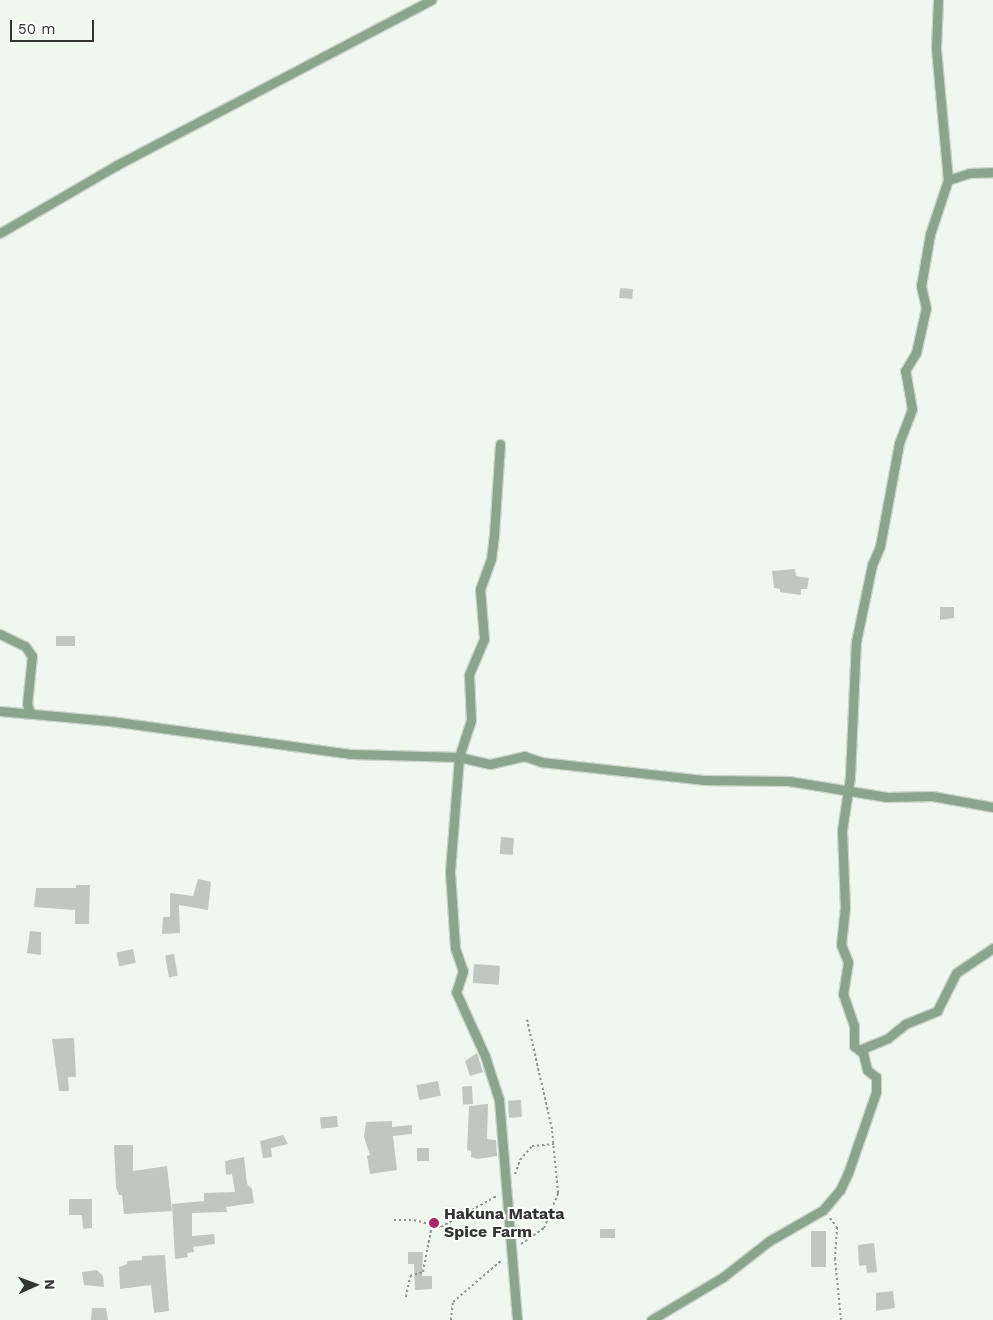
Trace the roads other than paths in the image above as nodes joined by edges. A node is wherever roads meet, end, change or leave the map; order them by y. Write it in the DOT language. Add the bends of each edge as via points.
graph roads {
  1 [pos="431,0"];
  2 [pos="938,0"];
  3 [pos="993,172"];
  4 [pos="948,180"];
  5 [pos="0,233"];
  6 [pos="500,444"];
  7 [pos="0,634"];
  8 [pos="0,711"];
  9 [pos="30,712"];
  10 [pos="459,757"];
  11 [pos="848,791"];
  12 [pos="993,807"];
  13 [pos="993,948"];
  14 [pos="859,1050"];
  15 [pos="516,1320"];
  16 [pos="652,1320"];
  1 -- 5 [label="street" via="117,165"];
  2 -- 4 [label="street" via="936,48"];
  3 -- 4 [label="street" via="969,173"];
  4 -- 11 [label="street" via="930,234 921,286 926,308 916,353 905,371 912,409 899,443 880,546 872,565 856,642"];
  6 -- 10 [label="street" via="491,558 480,589 484,639 469,675 471,720"];
  7 -- 9 [label="street" via="25,646 32,656 27,704"];
  8 -- 9 [label="street"];
  9 -- 10 [label="street" via="352,754"];
  10 -- 11 [label="street" via="490,764 524,756 541,762 703,780 789,781"];
  10 -- 15 [label="street" via="450,872 455,948 463,971 456,992 497,1089"];
  11 -- 12 [label="street" via="887,797 932,796"];
  11 -- 14 [label="street" via="842,830 845,908 841,946 848,962 843,994 854,1026 854,1046"];
  13 -- 14 [label="street" via="956,973 937,1011"];
  14 -- 16 [label="street" via="867,1070 876,1077 876,1092 840,1190 823,1210 769,1240 723,1277"];
}
